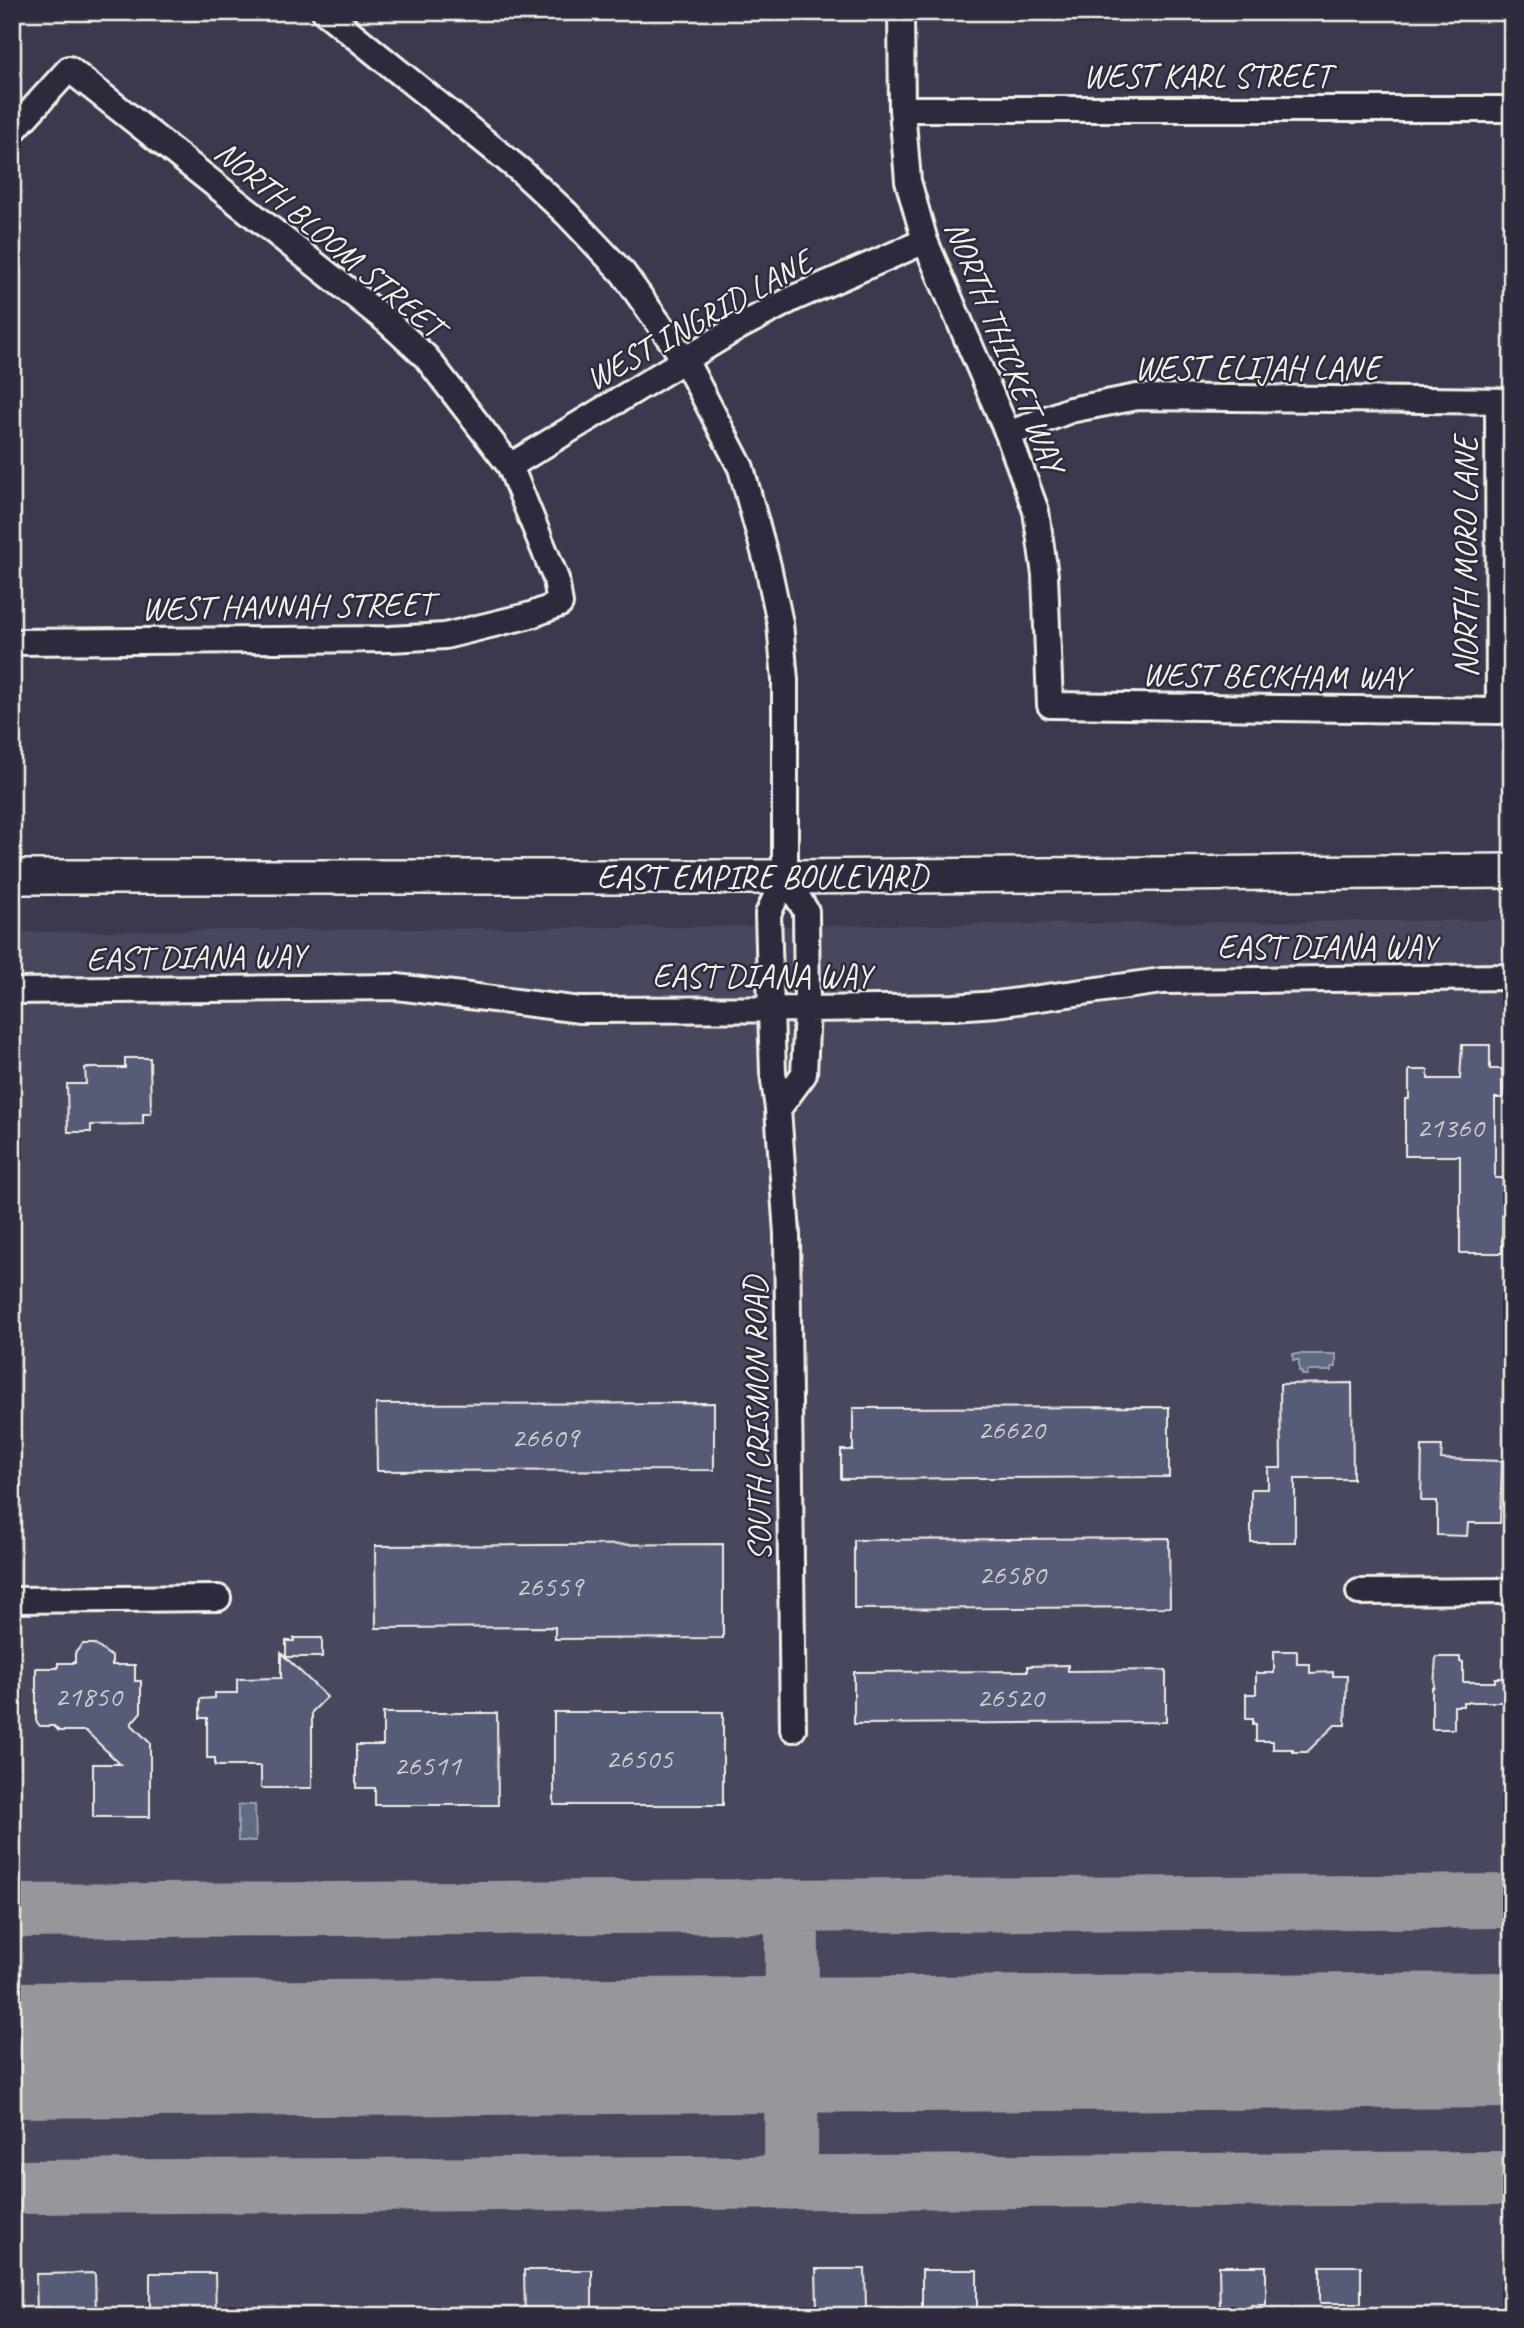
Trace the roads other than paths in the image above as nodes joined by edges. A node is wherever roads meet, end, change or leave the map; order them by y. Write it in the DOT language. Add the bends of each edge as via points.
graph roads {
  1 [pos="325,12"];
  2 [pos="901,12"];
  3 [pos="902,108"];
  4 [pos="1512,108"];
  5 [pos="12,132"];
  6 [pos="925,241"];
  7 [pos="685,360"];
  8 [pos="1505,401"];
  9 [pos="1008,434"];
  10 [pos="510,466"];
  11 [pos="560,604"];
  12 [pos="12,642"];
  13 [pos="1050,705"];
  14 [pos="1499,711"];
  15 [pos="1512,871"];
  16 [pos="12,877"];
  17 [pos="785,877"];
  18 [pos="1512,977"];
  19 [pos="12,991"];
  20 [pos="771,1009"];
  21 [pos="807,1009"];
  22 [pos="778,1109"];
  23 [pos="1512,1591"];
  24 [pos="1359,1592"];
  25 [pos="218,1598"];
  26 [pos="12,1600"];
  27 [pos="793,1729"];
  1 -- 7 [label="street" via="521,170 567,214 623,273"];
  2 -- 3 [label="street, NORTH THICKET WAY"];
  3 -- 4 [label="street, WEST KARL STREET"];
  3 -- 6 [label="street, NORTH THICKET WAY" via="908,181"];
  5 -- 10 [label="street, NORTH BLOOM STREET" via="69,69 387,321 426,357"];
  6 -- 7 [label="street, WEST INGRID LANE" via="794,299"];
  6 -- 9 [label="street, NORTH THICKET WAY"];
  7 -- 10 [label="street, WEST INGRID LANE"];
  7 -- 17 [label="street" via="741,468 780,623 785,680"];
  8 -- 9 [label="street, WEST ELIJAH LANE" via="1137,397 1070,410"];
  8 -- 14 [label="street, NORTH MORO LANE"];
  9 -- 13 [label="street, NORTH THICKET WAY" via="1036,511 1045,575"];
  10 -- 11 [label="street, NORTH BLOOM STREET" via="556,579"];
  11 -- 12 [label="street, WEST HANNAH STREET" via="445,636"];
  13 -- 14 [label="street, WEST BECKHAM WAY"];
  15 -- 17 [label="street, EAST EMPIRE BOULEVARD"];
  16 -- 17 [label="street, EAST EMPIRE BOULEVARD"];
  17 -- 20 [label="street, SOUTH CRISMON ROAD" via="768,914"];
  17 -- 21 [label="street" via="806,911"];
  18 -- 21 [label="street, EAST DIANA WAY" via="1162,981 996,1004"];
  19 -- 20 [label="street, EAST DIANA WAY" via="397,987 580,1010"];
  20 -- 21 [label="street, EAST DIANA WAY"];
  20 -- 22 [label="street, SOUTH CRISMON ROAD"];
  21 -- 22 [label="street" via="804,1074"];
  22 -- 27 [label="street, SOUTH CRISMON ROAD" via="787,1234"];
  23 -- 24 [label="street"];
  25 -- 26 [label="street"];
}
